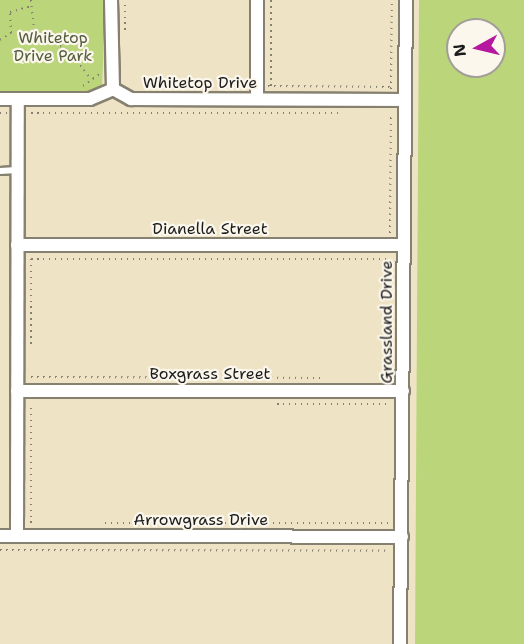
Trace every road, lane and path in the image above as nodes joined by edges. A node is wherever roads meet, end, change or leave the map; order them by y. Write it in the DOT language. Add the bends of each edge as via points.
graph roads {
  1 [pos="31,0"];
  2 [pos="111,0"];
  3 [pos="257,0"];
  4 [pos="271,0"];
  5 [pos="405,0"];
  6 [pos="29,7"];
  7 [pos="0,39"];
  8 [pos="89,77"];
  9 [pos="271,86"];
  10 [pos="113,89"];
  11 [pos="0,99"];
  12 [pos="18,99"];
  13 [pos="257,99"];
  14 [pos="405,100"];
  15 [pos="0,113"];
  16 [pos="18,113"];
  17 [pos="31,113"];
  18 [pos="345,113"];
  19 [pos="380,113"];
  20 [pos="391,113"];
  21 [pos="31,125"];
  22 [pos="18,170"];
  23 [pos="0,171"];
  24 [pos="17,245"];
  25 [pos="31,245"];
  26 [pos="404,245"];
  27 [pos="31,259"];
  28 [pos="390,259"];
  29 [pos="31,354"];
  30 [pos="31,366"];
  31 [pos="31,377"];
  32 [pos="329,378"];
  33 [pos="377,378"];
  34 [pos="389,378"];
  35 [pos="31,390"];
  36 [pos="17,391"];
  37 [pos="403,391"];
  38 [pos="42,523"];
  39 [pos="100,523"];
  40 [pos="388,523"];
  41 [pos="30,524"];
  42 [pos="17,530"];
  43 [pos="0,536"];
  44 [pos="402,537"];
  45 [pos="0,550"];
  46 [pos="388,550"];
  47 [pos="400,644"];
  1 -- 6 [label="path"];
  2 -- 10 [label="street"];
  3 -- 13 [label="street"];
  4 -- 9 [label="path"];
  5 -- 14 [label="street, Grassland Drive"];
  6 -- 7 [label="path" via="10,12 11,33"];
  6 -- 8 [label="path" via="38,36 69,51"];
  10 -- 12 [label="street" via="90,99"];
  10 -- 13 [label="street, Whitetop Drive" via="131,99"];
  11 -- 12 [label="street"];
  12 -- 16 [label="street"];
  13 -- 14 [label="street, Whitetop Drive"];
  14 -- 26 [label="street, Grassland Drive"];
  15 -- 16 [label="path"];
  16 -- 17 [label="path"];
  16 -- 22 [label="street"];
  17 -- 18 [label="path"];
  17 -- 21 [label="path"];
  19 -- 20 [label="path"];
  22 -- 23 [label="lane"];
  22 -- 24 [label="street"];
  24 -- 25 [label="street, Dianella Street"];
  24 -- 36 [label="street"];
  25 -- 26 [label="street, Dianella Street"];
  25 -- 27 [label="path"];
  26 -- 37 [label="street, Grassland Drive"];
  27 -- 28 [label="path"];
  27 -- 29 [label="path"];
  30 -- 31 [label="path"];
  31 -- 32 [label="path"];
  31 -- 35 [label="path"];
  33 -- 34 [label="path"];
  35 -- 36 [label="street, Boxgrass Street"];
  35 -- 37 [label="street, Boxgrass Street"];
  35 -- 41 [label="path"];
  36 -- 42 [label="street"];
  37 -- 44 [label="street, Grassland Drive"];
  38 -- 41 [label="path"];
  39 -- 40 [label="path"];
  41 -- 42 [label="path"];
  42 -- 43 [label="street, Arrowgrass Drive"];
  42 -- 44 [label="street, Arrowgrass Drive"];
  44 -- 47 [label="street, Grassland Drive"];
  45 -- 46 [label="path"];
}
